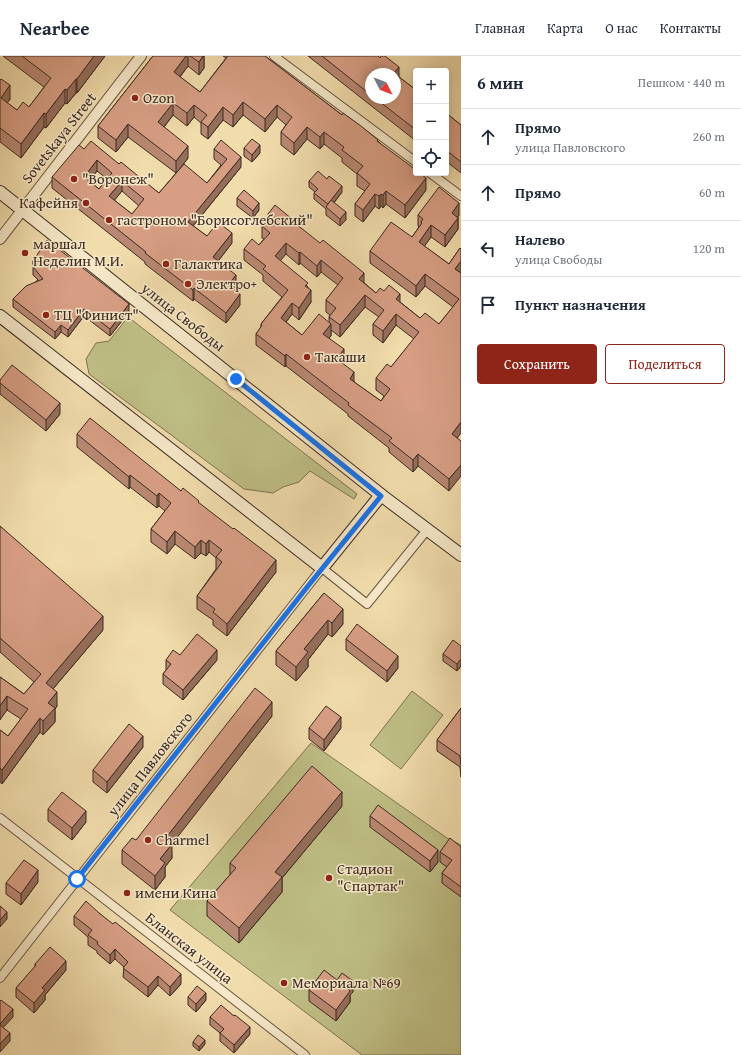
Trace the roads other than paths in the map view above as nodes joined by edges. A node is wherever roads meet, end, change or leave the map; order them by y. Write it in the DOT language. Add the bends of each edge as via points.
graph roads {
  1 [pos="141,56"];
  2 [pos="274,56"];
  3 [pos="413,160"];
  4 [pos="434,176"];
  5 [pos="0,192"];
  6 [pos="461,196"];
  7 [pos="22,210"];
  8 [pos="0,239"];
  9 [pos="0,316"];
  10 [pos="381,496"];
  11 [pos="427,530"];
  12 [pos="461,555"];
  13 [pos="322,568"];
  14 [pos="0,818"];
  15 [pos="77,879"];
  16 [pos="0,978"];
  17 [pos="305,1055"];
  1 -- 7 [label="street, Sovetskaya Street"];
  2 -- 3 [label="street"];
  4 -- 6 [label="street"];
  5 -- 7 [label="main road, улица Свободы"];
  7 -- 8 [label="street, Sovetskaya Street"];
  7 -- 10 [label="main road, улица Свободы"];
  9 -- 13 [label="main road"];
  10 -- 11 [label="main road, улица Свободы"];
  10 -- 13 [label="main road"];
  11 -- 12 [label="main road, улица Свободы"];
  11 -- 13 [label="street" via="367,604"];
  13 -- 15 [label="street, улица Павловского"];
  14 -- 15 [label="street, Бланская улица"];
  15 -- 16 [label="street, улица Павловского"];
  15 -- 17 [label="street, Бланская улица"];
}
